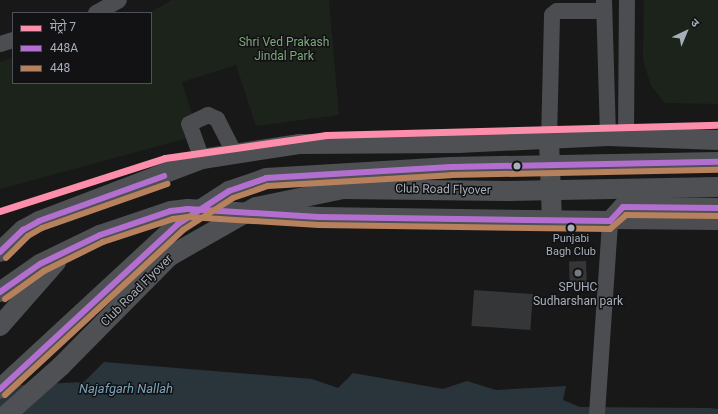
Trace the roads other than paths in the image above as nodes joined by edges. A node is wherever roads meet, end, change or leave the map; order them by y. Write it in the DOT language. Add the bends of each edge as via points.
graph roads {
  1 [pos="119,0"];
  2 [pos="627,0"];
  3 [pos="604,5"];
  4 [pos="98,12"];
  5 [pos="12,40"];
  6 [pos="0,44"];
  7 [pos="617,136"];
  8 [pos="548,140"];
  9 [pos="718,140"];
  10 [pos="235,154"];
  11 [pos="202,159"];
  12 [pos="718,162"];
  13 [pos="718,187"];
  14 [pos="718,208"];
  15 [pos="552,220"];
  16 [pos="39,221"];
  17 [pos="610,221"];
  18 [pos="718,222"];
  19 [pos="0,233"];
  20 [pos="0,252"];
  21 [pos="66,252"];
  22 [pos="0,292"];
  23 [pos="0,326"];
  24 [pos="0,389"];
  25 [pos="7,414"];
  26 [pos="597,414"];
  1 -- 4 [label="street"];
  2 -- 7 [label="street"];
  3 -- 7 [label="street"];
  3 -- 8 [label="street" via="557,11 552,15"];
  5 -- 6 [label="street"];
  7 -- 8 [label="main road"];
  7 -- 9 [label="main road"];
  8 -- 10 [label="main road" via="299,144"];
  8 -- 15 [label="main road"];
  10 -- 11 [label="main road"];
  10 -- 11 [label="street" via="217,118 208,115 189,124"];
  11 -- 16 [label="main road" via="164,176"];
  12 -- 24 [label="main road, Club Road Flyover, bridge" via="451,167 266,178 229,191 178,224"];
  13 -- 25 [label="main road, Club Road Flyover, bridge" via="506,191 344,189 256,207 170,256 61,366"];
  14 -- 17 [label="main road" via="623,207"];
  15 -- 17 [label="main road"];
  15 -- 21 [label="main road" via="319,217 188,209 143,220"];
  16 -- 19 [label="main road"];
  16 -- 20 [label="main road" via="23,230"];
  17 -- 18 [label="street"];
  17 -- 26 [label="street"];
  21 -- 22 [label="main road" via="40,264"];
  21 -- 23 [label="main road"];
}
